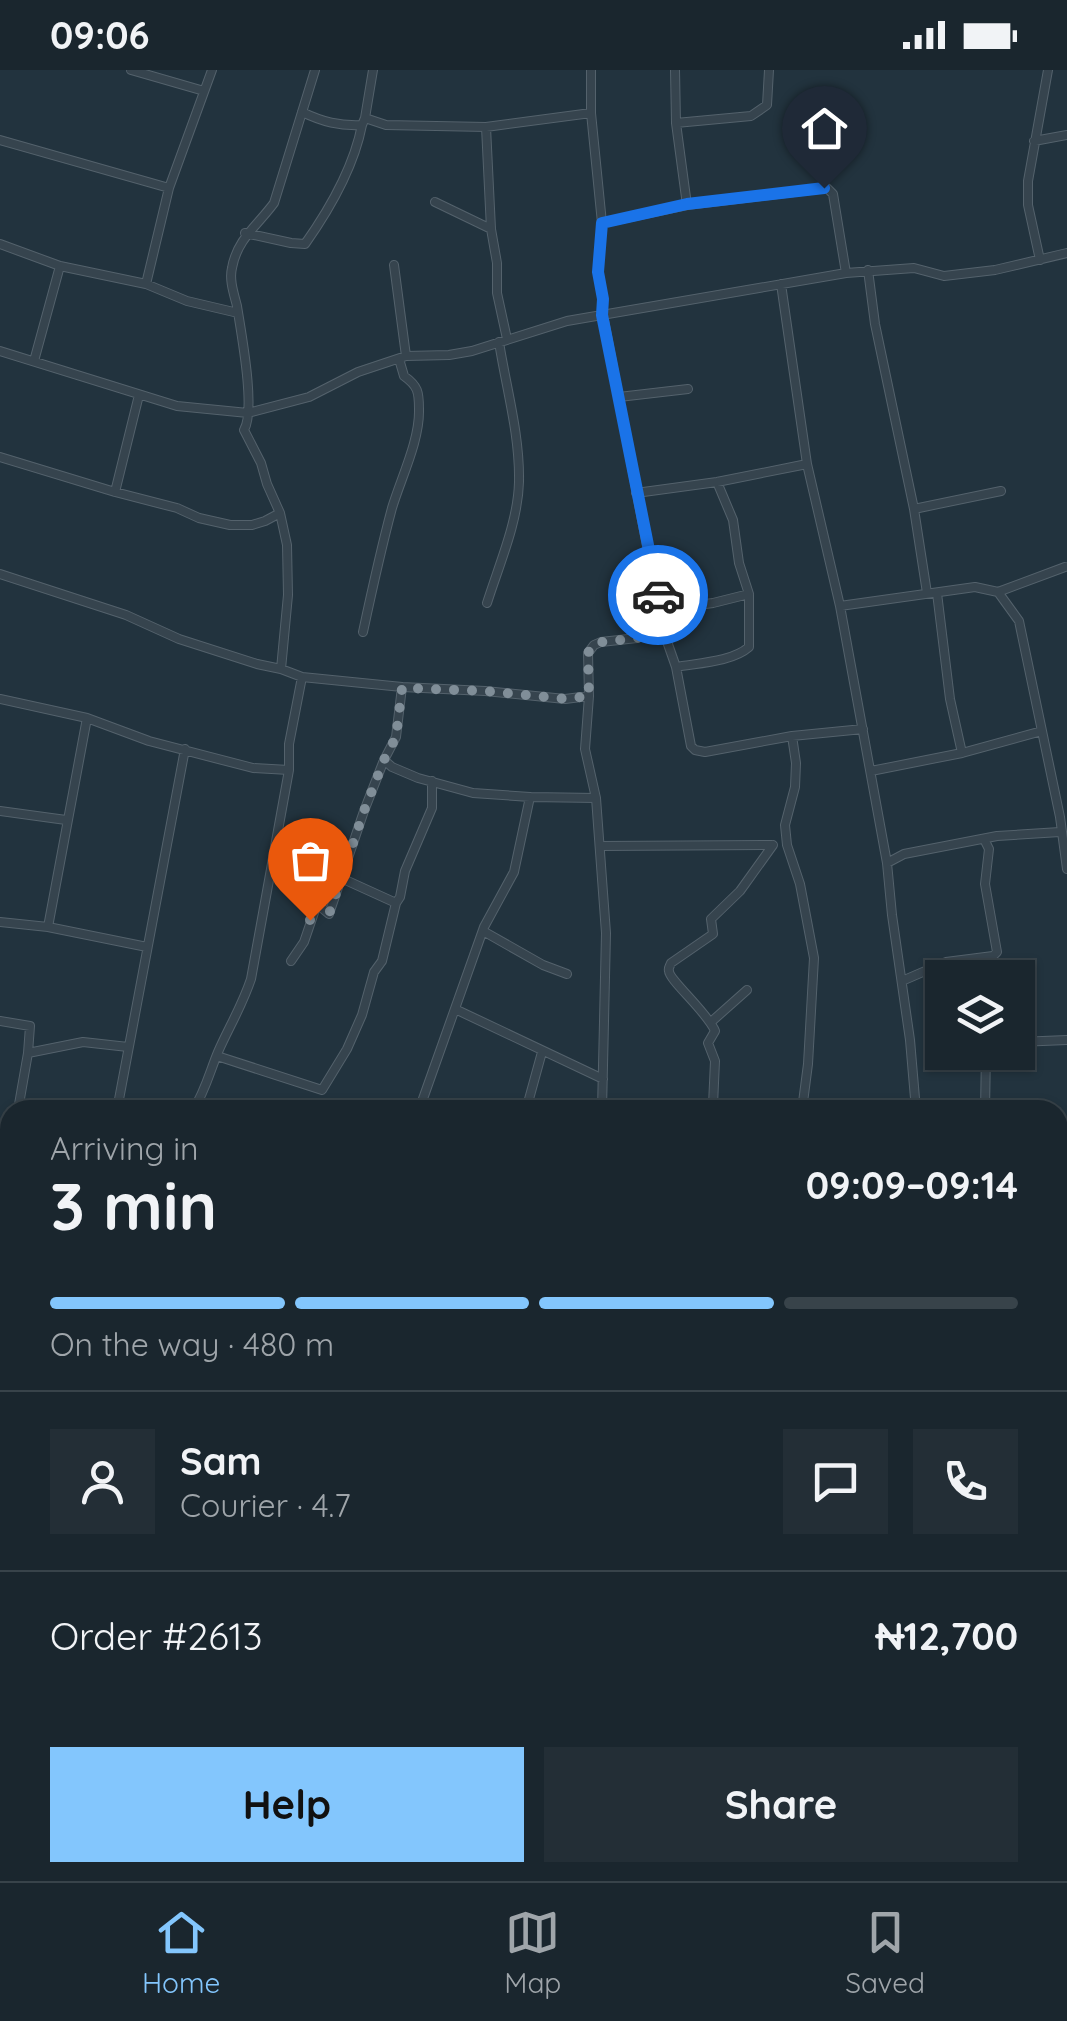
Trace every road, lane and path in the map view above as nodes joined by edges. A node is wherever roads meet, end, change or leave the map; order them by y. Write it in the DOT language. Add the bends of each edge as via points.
graph roads {
  1 [pos="131,70"];
  2 [pos="212,70"];
  3 [pos="315,70"];
  4 [pos="373,70"];
  5 [pos="591,70"];
  6 [pos="676,70"];
  7 [pos="769,70"];
  8 [pos="1048,70"];
  9 [pos="204,90"];
  10 [pos="302,112"];
  11 [pos="591,113"];
  12 [pos="364,122"];
  13 [pos="676,123"];
  14 [pos="486,127"];
  15 [pos="1067,135"];
  16 [pos="0,140"];
  17 [pos="1034,141"];
  18 [pos="169,188"];
  19 [pos="434,202"];
  20 [pos="687,204"];
  21 [pos="602,223"];
  22 [pos="491,229"];
  23 [pos="245,234"];
  24 [pos="0,244"];
  25 [pos="1067,253"];
  26 [pos="1040,260"];
  27 [pos="394,265"];
  28 [pos="60,266"];
  29 [pos="868,270"];
  30 [pos="846,272"];
  31 [pos="146,284"];
  32 [pos="782,284"];
  33 [pos="238,313"];
  34 [pos="602,315"];
  35 [pos="503,340"];
  36 [pos="0,351"];
  37 [pos="402,357"];
  38 [pos="34,362"];
  39 [pos="688,389"];
  40 [pos="139,395"];
  41 [pos="619,398"];
  42 [pos="248,413"];
  43 [pos="0,457"];
  44 [pos="808,464"];
  45 [pos="717,482"];
  46 [pos="1001,491"];
  47 [pos="115,492"];
  48 [pos="636,493"];
  49 [pos="914,509"];
  50 [pos="280,513"];
  51 [pos="1065,567"];
  52 [pos="0,574"];
  53 [pos="932,592"];
  54 [pos="998,592"];
  55 [pos="748,594"];
  56 [pos="487,603"];
  57 [pos="840,606"];
  58 [pos="661,610"];
  59 [pos="663,630"];
  60 [pos="363,632"];
  61 [pos="676,667"];
  62 [pos="282,668"];
  63 [pos="302,677"];
  64 [pos="402,688"];
  65 [pos="589,696"];
  66 [pos="0,699"];
  67 [pos="87,718"];
  68 [pos="860,718"];
  69 [pos="862,729"];
  70 [pos="842,730"];
  71 [pos="1042,732"];
  72 [pos="792,736"];
  73 [pos="184,749"];
  74 [pos="962,753"];
  75 [pos="384,760"];
  76 [pos="288,770"];
  77 [pos="871,771"];
  78 [pos="432,781"];
  79 [pos="530,797"];
  80 [pos="596,798"];
  81 [pos="0,811"];
  82 [pos="66,820"];
  83 [pos="1064,838"];
  84 [pos="984,839"];
  85 [pos="773,845"];
  86 [pos="787,845"];
  87 [pos="600,846"];
  88 [pos="887,863"];
  89 [pos="1067,869"];
  90 [pos="340,878"];
  91 [pos="396,903"];
  92 [pos="0,922"];
  93 [pos="48,927"];
  94 [pos="483,930"];
  95 [pos="147,947"];
  96 [pos="291,961"];
  97 [pos="567,974"];
  98 [pos="902,981"];
  99 [pos="747,990"];
  100 [pos="455,1009"];
  101 [pos="0,1022"];
  102 [pos="711,1022"];
  103 [pos="1067,1040"];
  104 [pos="1035,1041"];
  105 [pos="128,1048"];
  106 [pos="542,1052"];
  107 [pos="28,1053"];
  108 [pos="216,1056"];
  109 [pos="985,1070"];
  110 [pos="603,1078"];
  111 [pos="20,1100"];
  112 [pos="118,1100"];
  113 [pos="200,1100"];
  114 [pos="423,1100"];
  115 [pos="529,1100"];
  116 [pos="602,1100"];
  117 [pos="713,1100"];
  118 [pos="803,1100"];
  119 [pos="915,1100"];
  120 [pos="984,1100"];
  1 -- 9 [label="street"];
  2 -- 9 [label="street"];
  3 -- 10 [label="street"];
  4 -- 12 [label="street"];
  5 -- 11 [label="street"];
  6 -- 13 [label="street"];
  7 -- 13 [label="street" via="767,105 758,113"];
  8 -- 17 [label="street"];
  9 -- 18 [label="street"];
  10 -- 12 [label="street" via="324,122"];
  10 -- 23 [label="street" via="274,203"];
  11 -- 14 [label="street"];
  11 -- 21 [label="street"];
  12 -- 14 [label="street"];
  12 -- 23 [label="street" via="352,161 305,244"];
  13 -- 20 [label="street"];
  14 -- 22 [label="street"];
  15 -- 17 [label="street"];
  16 -- 18 [label="street"];
  17 -- 26 [label="street" via="1028,205"];
  18 -- 31 [label="street"];
  19 -- 22 [label="street"];
  20 -- 21 [label="street"];
  20 -- 30 [label="street" via="827,188 834,194"];
  21 -- 34 [label="street"];
  22 -- 35 [label="street"];
  23 -- 33 [label="street" via="230,273"];
  24 -- 28 [label="street"];
  25 -- 26 [label="street"];
  26 -- 29 [label="street" via="944,276 914,268"];
  27 -- 37 [label="street"];
  28 -- 31 [label="street"];
  28 -- 38 [label="street"];
  29 -- 30 [label="street"];
  29 -- 49 [label="street"];
  30 -- 32 [label="street"];
  31 -- 33 [label="street"];
  32 -- 34 [label="street"];
  32 -- 44 [label="street"];
  33 -- 42 [label="street"];
  34 -- 35 [label="street"];
  34 -- 41 [label="street"];
  35 -- 37 [label="street" via="449,355"];
  35 -- 56 [label="street" via="519,483"];
  36 -- 38 [label="street"];
  37 -- 42 [label="street" via="310,397"];
  37 -- 60 [label="street" via="404,376 417,386 418,429"];
  38 -- 40 [label="street"];
  39 -- 41 [label="street"];
  40 -- 42 [label="street"];
  40 -- 47 [label="street"];
  41 -- 48 [label="street"];
  42 -- 50 [label="street" via="244,430"];
  43 -- 47 [label="street"];
  44 -- 45 [label="street"];
  44 -- 57 [label="street"];
  45 -- 48 [label="street"];
  45 -- 55 [label="street" via="733,520"];
  46 -- 49 [label="street"];
  47 -- 50 [label="street" via="230,525 252,525"];
  48 -- 58 [label="street"];
  49 -- 53 [label="street"];
  50 -- 62 [label="street" via="288,544"];
  51 -- 54 [label="street"];
  52 -- 62 [label="street"];
  53 -- 54 [label="street"];
  53 -- 57 [label="street"];
  53 -- 74 [label="street"];
  54 -- 71 [label="street" via="1019,620"];
  55 -- 58 [label="street"];
  55 -- 61 [label="street" via="748,650"];
  57 -- 68 [label="street"];
  58 -- 59 [label="street"];
  59 -- 61 [label="street"];
  59 -- 65 [label="street" via="594,644 588,653"];
  61 -- 72 [label="street" via="694,750"];
  62 -- 63 [label="street"];
  63 -- 64 [label="street"];
  63 -- 76 [label="street"];
  64 -- 65 [label="street"];
  64 -- 75 [label="street" via="396,737"];
  65 -- 80 [label="street" via="585,749"];
  66 -- 67 [label="street"];
  67 -- 73 [label="street"];
  67 -- 82 [label="street"];
  68 -- 69 [label="street"];
  68 -- 70 [label="street"];
  69 -- 70 [label="street"];
  69 -- 77 [label="street"];
  70 -- 72 [label="street"];
  71 -- 74 [label="street"];
  71 -- 83 [label="street"];
  72 -- 86 [label="street" via="795,787"];
  73 -- 76 [label="street"];
  73 -- 95 [label="street"];
  74 -- 77 [label="street"];
  75 -- 78 [label="street"];
  75 -- 90 [label="street"];
  76 -- 108 [label="street" via="251,980"];
  77 -- 88 [label="street"];
  78 -- 79 [label="street" via="473,793"];
  78 -- 91 [label="street" via="432,808"];
  79 -- 80 [label="street"];
  79 -- 94 [label="street" via="514,872"];
  80 -- 87 [label="street"];
  81 -- 82 [label="street"];
  82 -- 93 [label="street"];
  83 -- 84 [label="street"];
  83 -- 89 [label="street"];
  84 -- 88 [label="street"];
  84 -- 98 [label="street" via="997,952 946,962"];
  85 -- 86 [label="street"];
  85 -- 87 [label="street"];
  85 -- 102 [label="street" via="711,918 713,934 669,967"];
  86 -- 118 [label="street" via="814,958"];
  87 -- 110 [label="street"];
  88 -- 98 [label="street"];
  90 -- 91 [label="street"];
  90 -- 96 [label="street" via="329,914 317,904"];
  91 -- 108 [label="street" via="362,1015 322,1090"];
  92 -- 93 [label="street"];
  93 -- 95 [label="street"];
  94 -- 97 [label="street"];
  94 -- 100 [label="street"];
  95 -- 105 [label="street"];
  98 -- 119 [label="street"];
  99 -- 102 [label="street"];
  100 -- 106 [label="street"];
  100 -- 114 [label="street"];
  101 -- 107 [label="street" via="30,1026"];
  102 -- 117 [label="street"];
  103 -- 104 [label="street"];
  105 -- 107 [label="street" via="83,1042"];
  105 -- 112 [label="street"];
  106 -- 110 [label="street"];
  106 -- 115 [label="street"];
  107 -- 111 [label="street"];
  108 -- 113 [label="street"];
  109 -- 120 [label="street"];
  110 -- 116 [label="street"];
}
